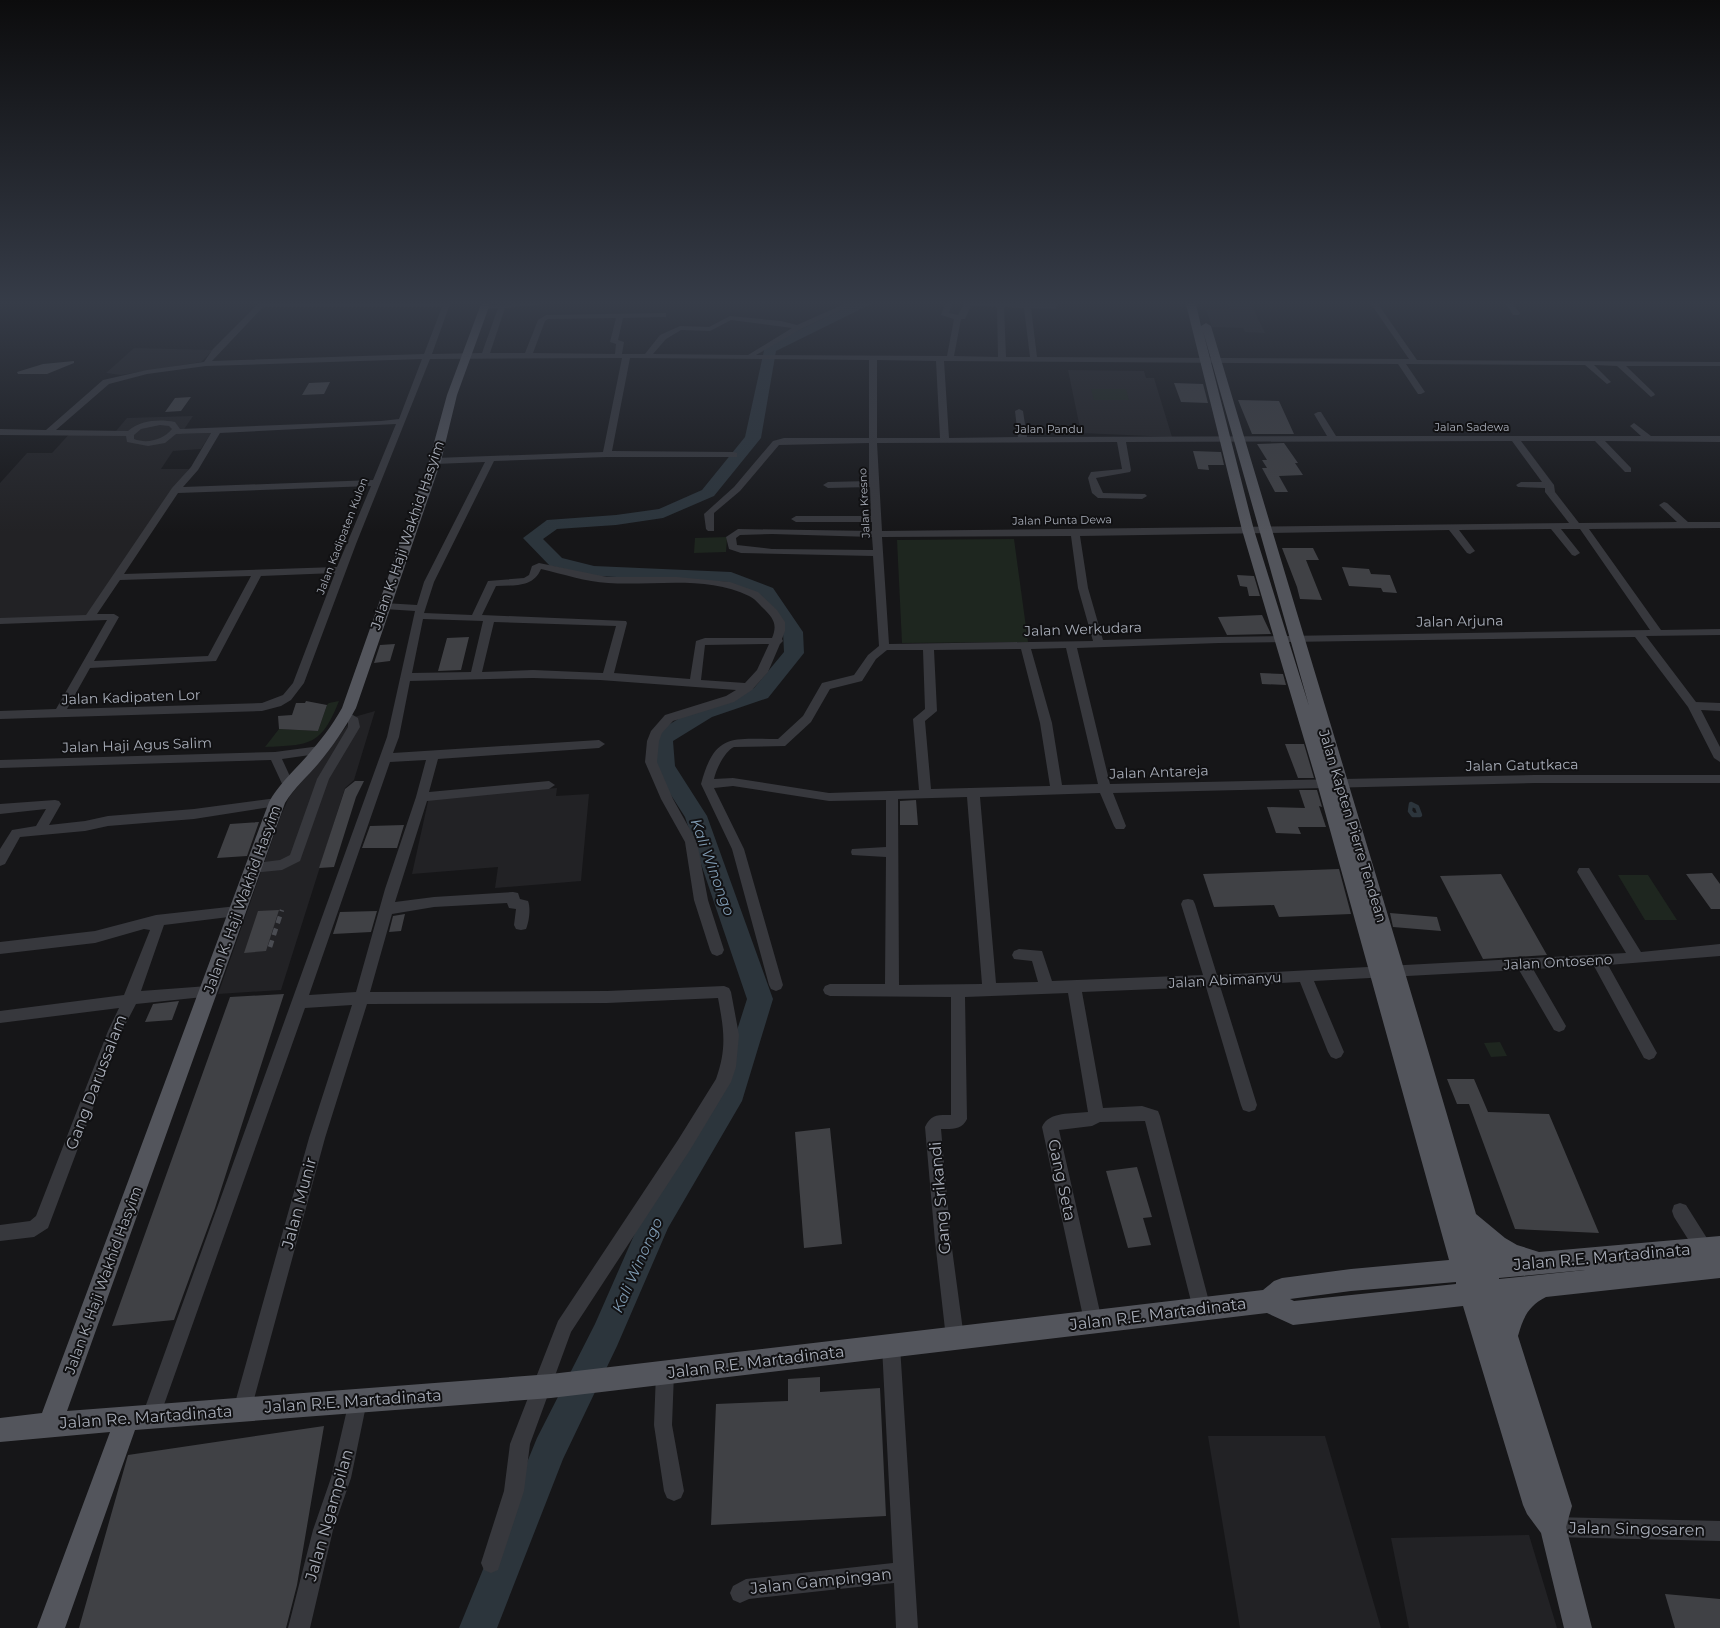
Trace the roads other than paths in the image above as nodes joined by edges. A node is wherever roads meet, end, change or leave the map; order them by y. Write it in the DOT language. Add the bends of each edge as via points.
graph roads {
  1 [pos="114,380"];
  2 [pos="418,380"];
  3 [pos="457,380"];
  4 [pos="618,380"];
  5 [pos="872,380"];
  6 [pos="943,380"];
  7 [pos="1216,380"];
  8 [pos="1413,380"];
  9 [pos="1636,380"];
  10 [pos="1421,392"];
  11 [pos="1651,395"];
  12 [pos="1018,411"];
  13 [pos="1318,414"];
  14 [pos="401,424"];
  15 [pos="1634,426"];
  16 [pos="217,431"];
  17 [pos="0,432"];
  18 [pos="175,432"];
  19 [pos="48,433"];
  20 [pos="130,434"];
  21 [pos="1333,438"];
  22 [pos="1514,438"];
  23 [pos="1598,438"];
  24 [pos="1232,439"];
  25 [pos="1649,439"];
  26 [pos="1720,439"];
  27 [pos="945,440"];
  28 [pos="1022,440"];
  29 [pos="1121,440"];
  30 [pos="873,441"];
  31 [pos="607,454"];
  32 [pos="734,455"];
  33 [pos="490,460"];
  34 [pos="435,461"];
  35 [pos="1628,470"];
  36 [pos="376,483"];
  37 [pos="874,484"];
  38 [pos="828,485"];
  39 [pos="1521,485"];
  40 [pos="1549,485"];
  41 [pos="175,490"];
  42 [pos="1142,496"];
  43 [pos="1664,505"];
  44 [pos="796,519"];
  45 [pos="877,519"];
  46 [pos="1720,525"];
  47 [pos="1554,526"];
  48 [pos="1580,526"];
  49 [pos="1686,526"];
  50 [pos="1452,527"];
  51 [pos="711,529"];
  52 [pos="1248,530"];
  53 [pos="1266,530"];
  54 [pos="1075,533"];
  55 [pos="878,534"];
  56 [pos="1470,551"];
  57 [pos="878,552"];
  58 [pos="1574,553"];
  59 [pos="342,570"];
  60 [pos="257,573"];
  61 [pos="116,577"];
  62 [pos="384,606"];
  63 [pos="420,612"];
  64 [pos="90,616"];
  65 [pos="475,619"];
  66 [pos="489,619"];
  67 [pos="0,621"];
  68 [pos="1720,632"];
  69 [pos="1638,633"];
  70 [pos="1658,633"];
  71 [pos="1290,640"];
  72 [pos="778,641"];
  73 [pos="1099,644"];
  74 [pos="1071,645"];
  75 [pos="1025,646"];
  76 [pos="884,647"];
  77 [pos="928,647"];
  78 [pos="87,665"];
  79 [pos="476,675"];
  80 [pos="407,677"];
  81 [pos="607,677"];
  82 [pos="695,683"];
  83 [pos="748,686"];
  84 [pos="1693,706"];
  85 [pos="262,707"];
  86 [pos="1720,707"];
  87 [pos="59,714"];
  88 [pos="0,715"];
  89 [pos="346,715"];
  90 [pos="599,744"];
  91 [pos="275,756"];
  92 [pos="316,756"];
  93 [pos="433,756"];
  94 [pos="386,758"];
  95 [pos="1720,758"];
  96 [pos="0,764"];
  97 [pos="323,779"];
  98 [pos="1720,780"];
  99 [pos="707,784"];
  100 [pos="1332,784"];
  101 [pos="288,785"];
  102 [pos="549,785"];
  103 [pos="1105,789"];
  104 [pos="1057,790"];
  105 [pos="973,792"];
  106 [pos="924,793"];
  107 [pos="892,794"];
  108 [pos="422,797"];
  109 [pos="278,802"];
  110 [pos="0,809"];
  111 [pos="1120,826"];
  112 [pos="40,830"];
  113 [pos="857,852"];
  114 [pos="893,852"];
  115 [pos="0,861"];
  116 [pos="252,868"];
  117 [pos="1584,872"];
  118 [pos="1188,904"];
  119 [pos="387,909"];
  120 [pos="236,911"];
  121 [pos="150,922"];
  122 [pos="521,925"];
  123 [pos="0,948"];
  124 [pos="717,950"];
  125 [pos="1720,950"];
  126 [pos="1019,955"];
  127 [pos="1637,958"];
  128 [pos="1598,960"];
  129 [pos="1522,964"];
  130 [pos="1396,970"];
  131 [pos="1377,971"];
  132 [pos="1305,976"];
  133 [pos="1212,981"];
  134 [pos="776,985"];
  135 [pos="1074,986"];
  136 [pos="1047,987"];
  137 [pos="830,990"];
  138 [pos="892,990"];
  139 [pos="990,990"];
  140 [pos="958,991"];
  141 [pos="208,992"];
  142 [pos="362,998"];
  143 [pos="129,1000"];
  144 [pos="300,1002"];
  145 [pos="0,1017"];
  146 [pos="1559,1026"];
  147 [pos="1336,1052"];
  148 [pos="1649,1053"];
  149 [pos="1249,1104"];
  150 [pos="1096,1115"];
  151 [pos="1680,1211"];
  152 [pos="1460,1224"];
  153 [pos="0,1233"];
  154 [pos="1712,1248"];
  155 [pos="1542,1263"];
  156 [pos="1720,1267"];
  157 [pos="1473,1268"];
  158 [pos="1431,1272"];
  159 [pos="1544,1286"];
  160 [pos="1482,1292"];
  161 [pos="1441,1296"];
  162 [pos="1268,1300"];
  163 [pos="1202,1309"];
  164 [pos="1093,1322"];
  165 [pos="1480,1326"];
  166 [pos="1506,1336"];
  167 [pos="955,1338"];
  168 [pos="891,1346"];
  169 [pos="664,1373"];
  170 [pos="628,1377"];
  171 [pos="547,1387"];
  172 [pos="358,1401"];
  173 [pos="242,1410"];
  174 [pos="139,1417"];
  175 [pos="50,1424"];
  176 [pos="2,1435"];
  177 [pos="674,1491"];
  178 [pos="1553,1527"];
  179 [pos="1720,1531"];
  180 [pos="491,1562"];
  181 [pos="903,1572"];
  182 [pos="740,1593"];
  183 [pos="51,1628"];
  184 [pos="300,1628"];
  185 [pos="907,1628"];
  186 [pos="1578,1628"];
  1 -- 19 [label="street" via="106,382"];
  2 -- 14 [label="street, Jalan Kadipaten Kulon"];
  3 -- 34 [label="main road, Jalan K. Haji Wakhid Hasyim"];
  4 -- 31 [label="street"];
  5 -- 30 [label="street, Jalan Kresno"];
  6 -- 27 [label="street"];
  7 -- 24 [label="main road, Jalan Kapten Pierre Tendean"];
  8 -- 10 [label="street"];
  9 -- 11 [label="street"];
  12 -- 28 [label="street"];
  13 -- 21 [label="street"];
  14 -- 16 [label="street"];
  14 -- 36 [label="street, Jalan Kadipaten Kulon"];
  15 -- 25 [label="street"];
  16 -- 18 [label="street"];
  16 -- 41 [label="street" via="195,468"];
  17 -- 19 [label="street"];
  18 -- 20 [label="street" via="159,441 144,444 133,442"];
  18 -- 20 [label="street" via="172,424 160,422 145,425"];
  19 -- 20 [label="street"];
  21 -- 22 [label="street, Jalan Sadewa"];
  21 -- 24 [label="street, Jalan Sadewa"];
  22 -- 23 [label="street, Jalan Sadewa"];
  22 -- 40 [label="street"];
  23 -- 25 [label="street, Jalan Sadewa"];
  23 -- 35 [label="street"];
  24 -- 29 [label="street, Jalan Pandu"];
  24 -- 52 [label="main road, Jalan Kapten Pierre Tendean"];
  24 -- 53 [label="main road, Jalan Kapten Pierre Tendean"];
  25 -- 26 [label="street, Jalan Sadewa"];
  27 -- 28 [label="street, Jalan Pandu"];
  27 -- 30 [label="street, Jalan Pandu"];
  28 -- 29 [label="street, Jalan Pandu"];
  29 -- 42 [label="street" via="1127,470 1094,474 1092,478 1097,493 1101,496"];
  30 -- 37 [label="street, Jalan Kresno"];
  30 -- 51 [label="street, Jalan Pandu" via="776,443 737,489 711,511"];
  31 -- 32 [label="street"];
  31 -- 33 [label="street"];
  33 -- 34 [label="street"];
  33 -- 63 [label="street" via="429,582"];
  34 -- 62 [label="main road, Jalan K. Haji Wakhid Hasyim"];
  36 -- 41 [label="street"];
  36 -- 59 [label="street, Jalan Kadipaten Kulon"];
  37 -- 38 [label="street"];
  37 -- 45 [label="street, Jalan Kresno"];
  39 -- 40 [label="street"];
  40 -- 48 [label="street" via="1550,492"];
  41 -- 61 [label="street"];
  43 -- 49 [label="street"];
  44 -- 45 [label="street"];
  45 -- 55 [label="street, Jalan Kresno"];
  46 -- 49 [label="street, Jalan Punta Dewa"];
  47 -- 48 [label="street, Jalan Punta Dewa"];
  47 -- 50 [label="street, Jalan Punta Dewa"];
  47 -- 58 [label="street"];
  48 -- 49 [label="street, Jalan Punta Dewa"];
  48 -- 70 [label="street"];
  50 -- 53 [label="street, Jalan Punta Dewa"];
  50 -- 56 [label="street"];
  52 -- 53 [label="street, Jalan Punta Dewa"];
  52 -- 54 [label="street, Jalan Punta Dewa"];
  52 -- 71 [label="main road, Jalan Kapten Pierre Tendean"];
  53 -- 71 [label="main road, Jalan Kapten Pierre Tendean"];
  54 -- 55 [label="street, Jalan Punta Dewa"];
  54 -- 73 [label="street" via="1083,588"];
  55 -- 57 [label="street, Jalan Kresno"];
  55 -- 57 [label="street, Jalan Punta Dewa" via="745,532 733,534 731,545 736,549 753,551"];
  57 -- 76 [label="street, Jalan Kresno"];
  59 -- 60 [label="street"];
  59 -- 85 [label="street, Jalan Kadipaten Kulon" via="297,686 286,700"];
  60 -- 61 [label="street"];
  60 -- 78 [label="street" via="212,659"];
  61 -- 64 [label="street"];
  62 -- 63 [label="street"];
  62 -- 89 [label="main road, Jalan K. Haji Wakhid Hasyim"];
  63 -- 65 [label="street"];
  63 -- 80 [label="street"];
  64 -- 67 [label="street"];
  64 -- 78 [label="street" via="114,618"];
  65 -- 66 [label="street"];
  65 -- 72 [label="street" via="492,583 525,582 533,576 536,568 547,566 600,579 708,582 739,588 754,594 773,612 780,622"];
  66 -- 79 [label="street"];
  66 -- 81 [label="street" via="622,623"];
  68 -- 70 [label="street, Jalan Arjuna"];
  69 -- 70 [label="street, Jalan Arjuna"];
  69 -- 71 [label="street, Jalan Arjuna"];
  69 -- 84 [label="street"];
  71 -- 73 [label="street, Jalan Werkudara"];
  71 -- 100 [label="main road, Jalan Kapten Pierre Tendean"];
  72 -- 82 [label="street" via="700,643"];
  72 -- 83 [label="street" via="762,672"];
  73 -- 74 [label="street, Jalan Werkudara"];
  74 -- 75 [label="street, Jalan Werkudara"];
  74 -- 103 [label="street"];
  75 -- 77 [label="street, Jalan Werkudara"];
  75 -- 104 [label="street" via="1046,723"];
  76 -- 77 [label="street, Jalan Werkudara"];
  76 -- 99 [label="street" via="872,657 858,678 824,688 807,719 784,742 733,743 726,746 712,767"];
  77 -- 106 [label="street" via="931,711 919,719"];
  78 -- 87 [label="street"];
  79 -- 80 [label="street"];
  79 -- 81 [label="street" via="521,673"];
  80 -- 94 [label="street"];
  81 -- 82 [label="street"];
  82 -- 83 [label="street"];
  83 -- 124 [label="street" via="730,699 669,718 661,724 653,741 651,762 667,799 692,842 701,900"];
  84 -- 86 [label="street"];
  84 -- 95 [label="street"];
  85 -- 87 [label="street, Jalan Kadipaten Lor"];
  87 -- 88 [label="street, Jalan Kadipaten Lor"];
  89 -- 92 [label="main road, Jalan K. Haji Wakhid Hasyim"];
  89 -- 97 [label="street" via="354,721 354,727"];
  90 -- 93 [label="street"];
  91 -- 92 [label="street, Jalan Haji Agus Salim"];
  91 -- 96 [label="street, Jalan Haji Agus Salim"];
  91 -- 101 [label="street"];
  92 -- 97 [label="street"];
  92 -- 101 [label="main road, Jalan K. Haji Wakhid Hasyim"];
  93 -- 94 [label="street"];
  93 -- 108 [label="street, Jalan Munir"];
  94 -- 144 [label="street" via="360,823"];
  97 -- 116 [label="street" via="295,858 282,866"];
  98 -- 100 [label="street, Jalan Gatutkaca" via="1542,779"];
  99 -- 107 [label="street, Jalan Antareja" via="738,783 829,797"];
  99 -- 134 [label="street" via="738,849"];
  100 -- 103 [label="street, Jalan Antareja"];
  100 -- 130 [label="main road, Jalan Kapten Pierre Tendean"];
  100 -- 131 [label="main road, Jalan Kapten Pierre Tendean"];
  101 -- 109 [label="main road, Jalan K. Haji Wakhid Hasyim"];
  102 -- 108 [label="street"];
  103 -- 104 [label="street, Jalan Antareja"];
  103 -- 111 [label="street"];
  104 -- 105 [label="street, Jalan Antareja"];
  105 -- 106 [label="street, Jalan Antareja"];
  105 -- 139 [label="street"];
  106 -- 107 [label="street, Jalan Antareja"];
  107 -- 114 [label="street"];
  108 -- 119 [label="street, Jalan Munir"];
  109 -- 112 [label="street"];
  109 -- 116 [label="main road, Jalan K. Haji Wakhid Hasyim"];
  110 -- 112 [label="street" via="55,804"];
  112 -- 115 [label="street" via="16,833"];
  113 -- 114 [label="street"];
  114 -- 138 [label="street"];
  116 -- 120 [label="main road, Jalan K. Haji Wakhid Hasyim"];
  117 -- 127 [label="street"];
  118 -- 133 [label="street"];
  119 -- 122 [label="street" via="434,902 514,897 514,904 523,905"];
  119 -- 142 [label="street, Jalan Munir"];
  120 -- 121 [label="street"];
  120 -- 141 [label="main road, Jalan K. Haji Wakhid Hasyim"];
  121 -- 123 [label="street" via="95,937"];
  121 -- 143 [label="street, Gang Darussalam" via="158,926"];
  125 -- 127 [label="street, Jalan Ontoseno"];
  126 -- 136 [label="street" via="1037,955"];
  127 -- 128 [label="street, Jalan Ontoseno"];
  128 -- 129 [label="street, Jalan Ontoseno"];
  128 -- 148 [label="street"];
  129 -- 130 [label="street, Jalan Ontoseno"];
  129 -- 146 [label="street"];
  130 -- 131 [label="street, Jalan Ontoseno"];
  130 -- 152 [label="main road, Jalan Kapten Pierre Tendean"];
  131 -- 132 [label="street, Jalan Abimanyu"];
  131 -- 152 [label="main road, Jalan Kapten Pierre Tendean"];
  132 -- 133 [label="street, Jalan Abimanyu"];
  132 -- 147 [label="street"];
  133 -- 135 [label="street, Jalan Abimanyu"];
  133 -- 149 [label="street"];
  135 -- 136 [label="street, Jalan Abimanyu"];
  135 -- 150 [label="street"];
  136 -- 139 [label="street, Jalan Abimanyu"];
  137 -- 138 [label="street, Jalan Abimanyu"];
  138 -- 140 [label="street, Jalan Abimanyu"];
  139 -- 140 [label="street, Jalan Abimanyu"];
  140 -- 167 [label="street, Gang Srikandi" via="959,1119 937,1122 934,1127"];
  141 -- 143 [label="street"];
  141 -- 175 [label="main road, Jalan K. Haji Wakhid Hasyim"];
  142 -- 144 [label="street"];
  142 -- 171 [label="street" via="607,997 724,992 732,1035 722,1082 564,1327"];
  142 -- 173 [label="street, Jalan Munir" via="317,1138"];
  143 -- 145 [label="street"];
  143 -- 153 [label="street, Gang Darussalam" via="42,1222 34,1229"];
  144 -- 174 [label="street"];
  150 -- 163 [label="street" via="1142,1113 1152,1116"];
  150 -- 164 [label="street, Gang Seta" via="1094,1118 1050,1125"];
  151 -- 154 [label="street"];
  152 -- 155 [label="main road" via="1518,1258"];
  152 -- 157 [label="main road, Jalan Kapten Pierre Tendean"];
  152 -- 158 [label="main road" via="1447,1258"];
  154 -- 155 [label="main road, Jalan R.E. Martadinata"];
  155 -- 157 [label="main road, Jalan R.E. Martadinata"];
  156 -- 159 [label="main road, Jalan R.E. Martadinata"];
  157 -- 158 [label="main road, Jalan R.E. Martadinata"];
  157 -- 160 [label="main road, Jalan Kapten Pierre Tendean"];
  158 -- 162 [label="main road, Jalan R.E. Martadinata" via="1282,1289"];
  159 -- 160 [label="main road, Jalan R.E. Martadinata"];
  159 -- 166 [label="main road" via="1525,1295 1516,1306"];
  160 -- 161 [label="main road, Jalan R.E. Martadinata"];
  160 -- 165 [label="main road"];
  160 -- 166 [label="main road"];
  161 -- 162 [label="main road, Jalan R.E. Martadinata" via="1293,1313"];
  161 -- 165 [label="main road" via="1464,1307"];
  162 -- 163 [label="main road, Jalan R.E. Martadinata"];
  163 -- 164 [label="main road, Jalan R.E. Martadinata"];
  164 -- 167 [label="main road, Jalan R.E. Martadinata"];
  165 -- 178 [label="main road" via="1536,1505"];
  166 -- 178 [label="main road" via="1559,1506"];
  167 -- 168 [label="main road, Jalan R.E. Martadinata"];
  168 -- 169 [label="main road, Jalan R.E. Martadinata"];
  168 -- 181 [label="street"];
  169 -- 170 [label="main road, Jalan R.E. Martadinata"];
  169 -- 177 [label="street" via="663,1425"];
  170 -- 171 [label="main road, Jalan R.E. Martadinata"];
  171 -- 172 [label="main road, Jalan R.E. Martadinata"];
  171 -- 180 [label="street" via="520,1444 514,1491"];
  172 -- 173 [label="main road, Jalan R.E. Martadinata"];
  172 -- 184 [label="street, Jalan Ngampilan" via="341,1478 323,1530"];
  173 -- 174 [label="main road, Jalan Re. Martadinata"];
  174 -- 175 [label="main road, Jalan Re. Martadinata"];
  174 -- 183 [label="main road"];
  175 -- 176 [label="main road"];
  178 -- 179 [label="street, Jalan Singosaren"];
  178 -- 186 [label="main road"];
  181 -- 182 [label="street, Jalan Gampingan" via="746,1589"];
  181 -- 185 [label="street"];
}
